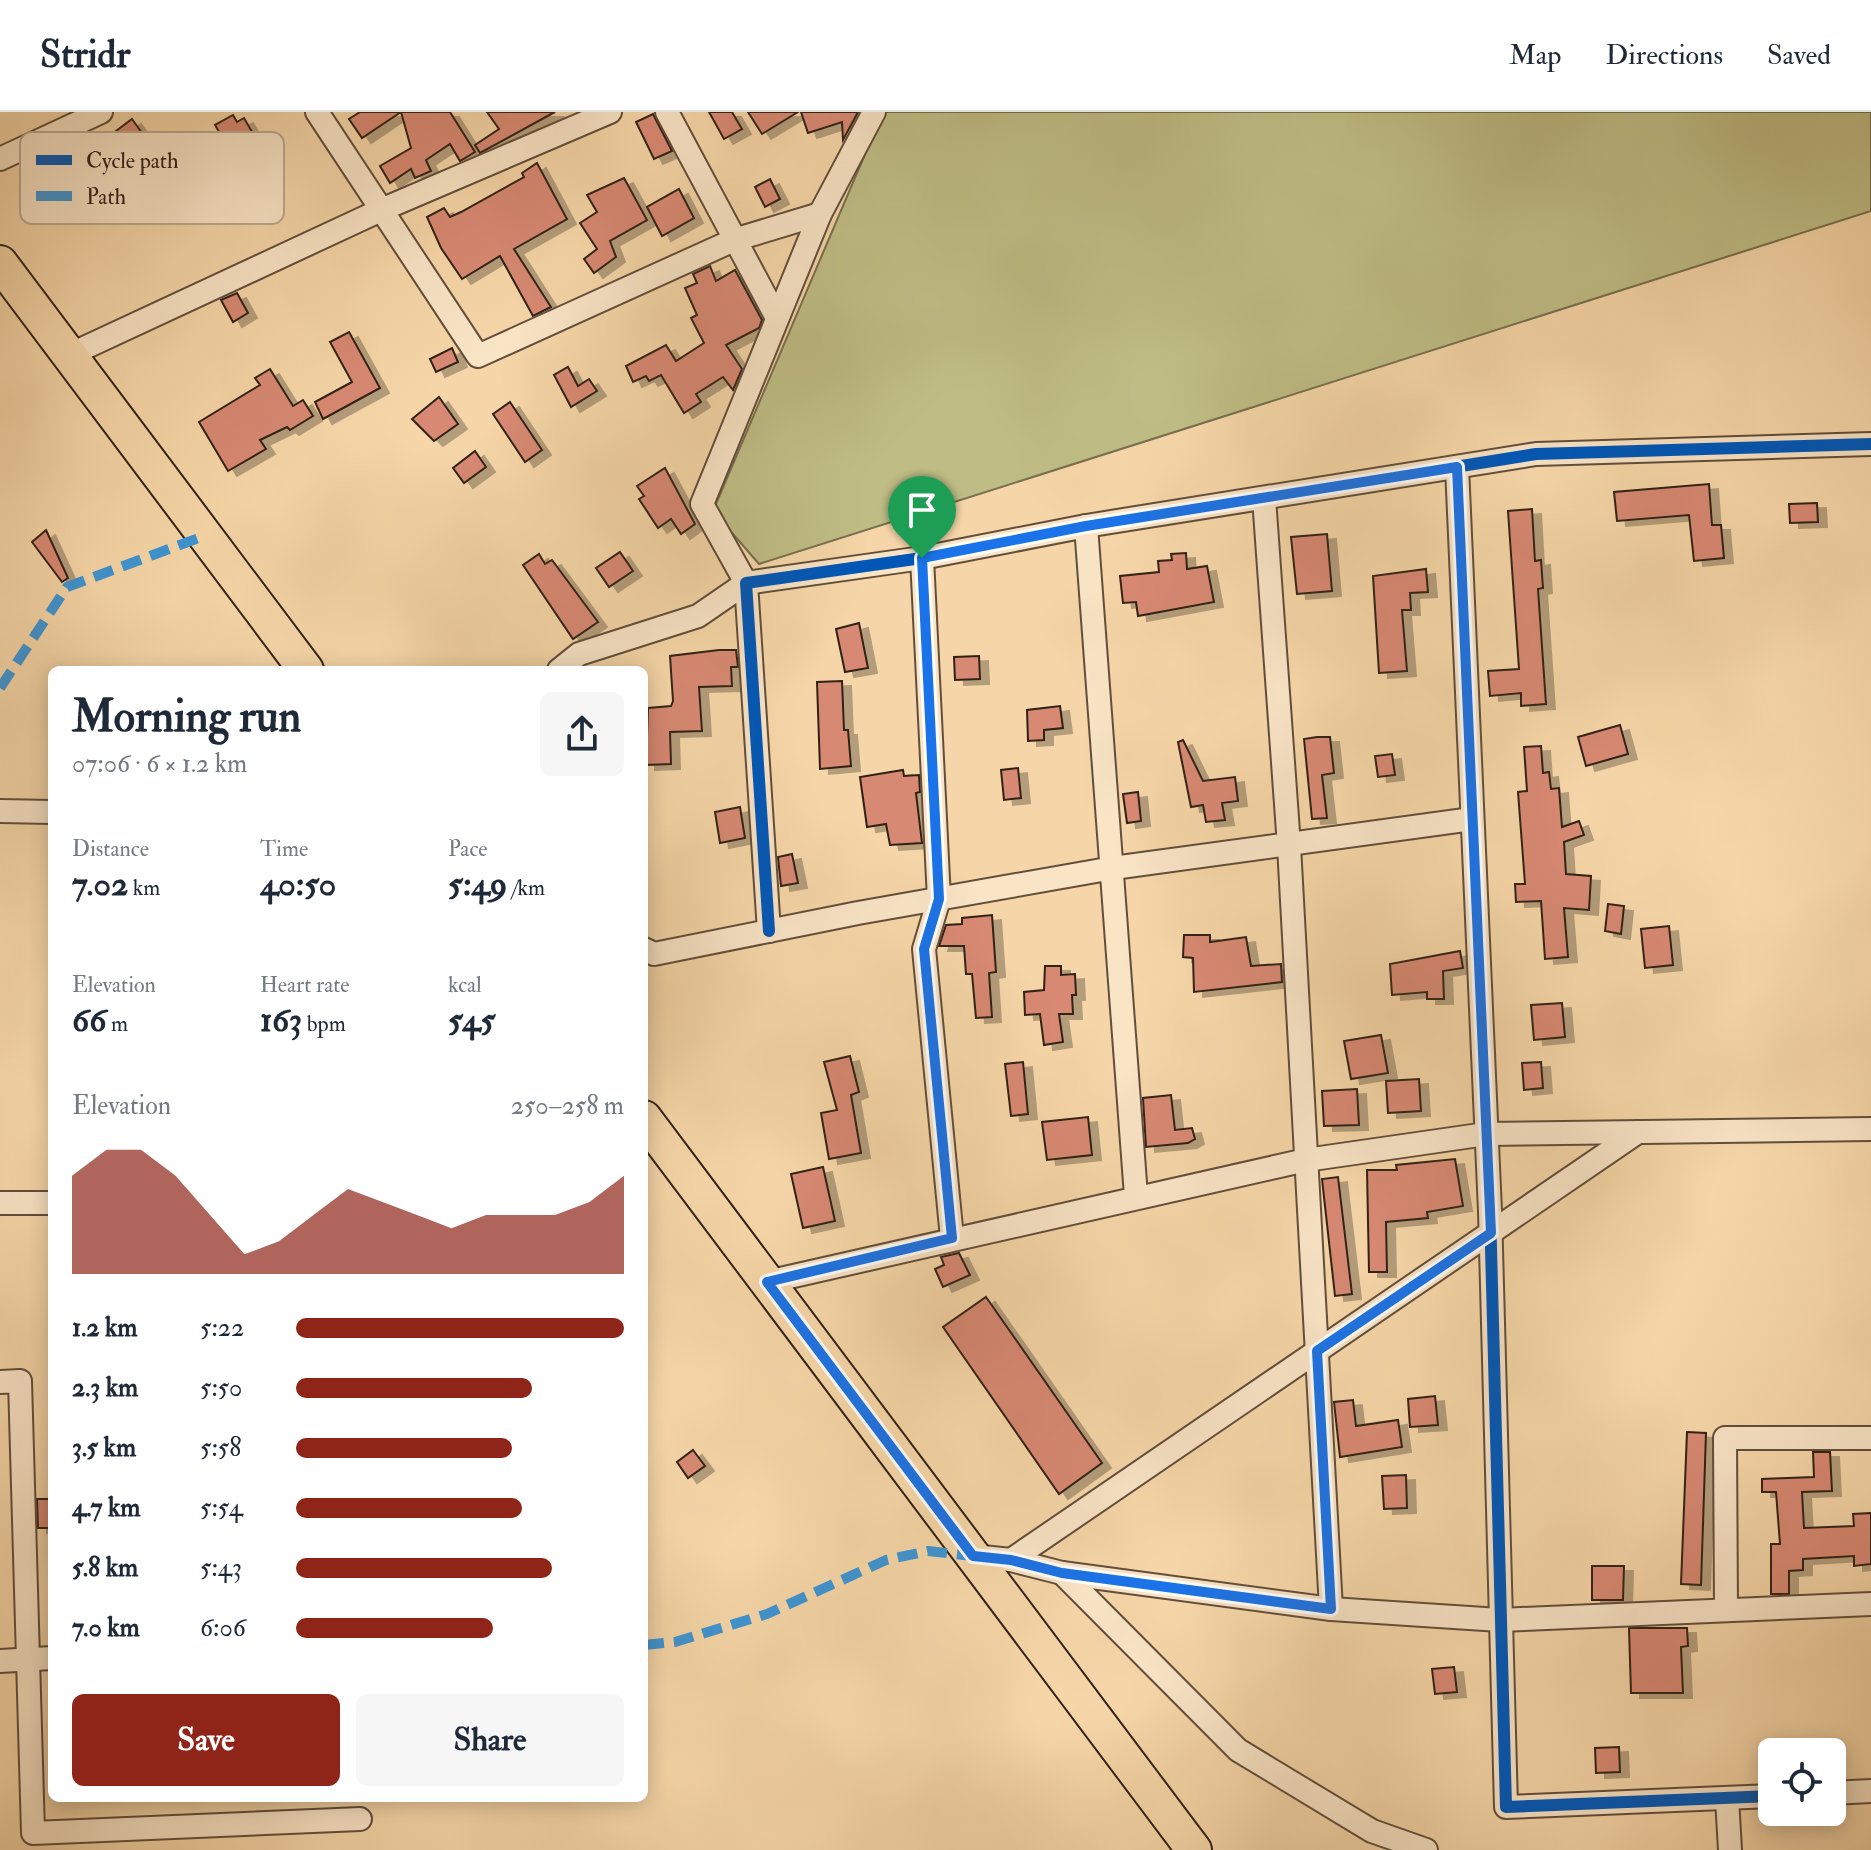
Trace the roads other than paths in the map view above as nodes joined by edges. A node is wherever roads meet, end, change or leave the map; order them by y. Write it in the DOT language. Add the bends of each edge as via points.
graph roads {
  1 [pos="101,112"];
  2 [pos="317,112"];
  3 [pos="610,112"];
  4 [pos="667,112"];
  5 [pos="874,112"];
  6 [pos="58,132"];
  7 [pos="20,150"];
  8 [pos="0,159"];
  9 [pos="381,210"];
  10 [pos="820,214"];
  11 [pos="734,240"];
  12 [pos="0,263"];
  13 [pos="777,318"];
  14 [pos="67,356"];
  15 [pos="1871,444"];
  16 [pos="1457,467"];
  17 [pos="1264,498"];
  18 [pos="1086,526"];
  19 [pos="922,558"];
  20 [pos="746,583"];
  21 [pos="579,662"];
  22 [pos="303,666"];
  23 [pos="0,811"];
  24 [pos="48,812"];
  25 [pos="1472,819"];
  26 [pos="1289,846"];
  27 [pos="1113,868"];
  28 [pos="939,899"];
  29 [pos="769,931"];
  30 [pos="648,951"];
  31 [pos="648,1123"];
  32 [pos="1871,1129"];
  33 [pos="1638,1132"];
  34 [pos="1486,1134"];
  35 [pos="1306,1160"];
  36 [pos="1136,1196"];
  37 [pos="0,1203"];
  38 [pos="48,1203"];
  39 [pos="1491,1233"];
  40 [pos="952,1238"];
  41 [pos="767,1282"];
  42 [pos="1317,1351"];
  43 [pos="0,1382"];
  44 [pos="1871,1438"];
  45 [pos="973,1556"];
  46 [pos="1011,1560"];
  47 [pos="1062,1573"];
  48 [pos="1871,1604"];
  49 [pos="1331,1609"];
  50 [pos="1726,1610"];
  51 [pos="1500,1620"];
  52 [pos="48,1658"];
  53 [pos="28,1659"];
  54 [pos="0,1661"];
  55 [pos="1871,1791"];
  56 [pos="1846,1792"];
  57 [pos="1758,1797"];
  58 [pos="1727,1798"];
  59 [pos="360,1819"];
  60 [pos="1194,1850"];
  61 [pos="1426,1850"];
  62 [pos="1730,1850"];
  1 -- 6 [label="street"];
  2 -- 9 [label="street"];
  3 -- 9 [label="street"];
  4 -- 11 [label="street"];
  5 -- 10 [label="street"];
  7 -- 8 [label="street"];
  9 -- 11 [label="street" via="478,356"];
  9 -- 14 [label="street"];
  10 -- 11 [label="street"];
  10 -- 13 [label="street"];
  11 -- 13 [label="street"];
  12 -- 14 [label="main road"];
  13 -- 20 [label="street" via="702,504"];
  14 -- 22 [label="main road"];
  15 -- 16 [label="street" via="1536,454"];
  16 -- 17 [label="street"];
  16 -- 25 [label="street"];
  17 -- 18 [label="street"];
  17 -- 26 [label="street"];
  18 -- 19 [label="street"];
  18 -- 27 [label="street"];
  19 -- 20 [label="street"];
  19 -- 28 [label="street"];
  20 -- 21 [label="street" via="698,616"];
  20 -- 29 [label="street"];
  23 -- 24 [label="street"];
  25 -- 26 [label="street"];
  25 -- 34 [label="street"];
  26 -- 27 [label="street"];
  26 -- 35 [label="street"];
  27 -- 28 [label="street"];
  27 -- 36 [label="street"];
  28 -- 29 [label="street"];
  28 -- 40 [label="street" via="924,949"];
  29 -- 30 [label="street"];
  31 -- 41 [label="main road"];
  32 -- 33 [label="street"];
  33 -- 34 [label="street"];
  33 -- 39 [label="street"];
  34 -- 35 [label="street"];
  34 -- 39 [label="street"];
  35 -- 36 [label="street"];
  35 -- 42 [label="street"];
  36 -- 40 [label="street"];
  37 -- 38 [label="street"];
  39 -- 42 [label="street"];
  39 -- 51 [label="street"];
  40 -- 41 [label="street"];
  41 -- 45 [label="main road"];
  42 -- 46 [label="street"];
  42 -- 49 [label="street"];
  43 -- 53 [label="street" via="20,1381"];
  44 -- 50 [label="street" via="1725,1438"];
  45 -- 46 [label="street"];
  45 -- 60 [label="main road"];
  46 -- 47 [label="street"];
  47 -- 49 [label="street"];
  47 -- 61 [label="street" via="1238,1750 1372,1831"];
  48 -- 50 [label="street"];
  49 -- 51 [label="street"];
  50 -- 51 [label="street"];
  51 -- 58 [label="street" via="1506,1807"];
  52 -- 53 [label="street"];
  53 -- 54 [label="street"];
  53 -- 59 [label="street" via="33,1833"];
  55 -- 56 [label="street"];
  57 -- 58 [label="street"];
  58 -- 62 [label="street"];
}
